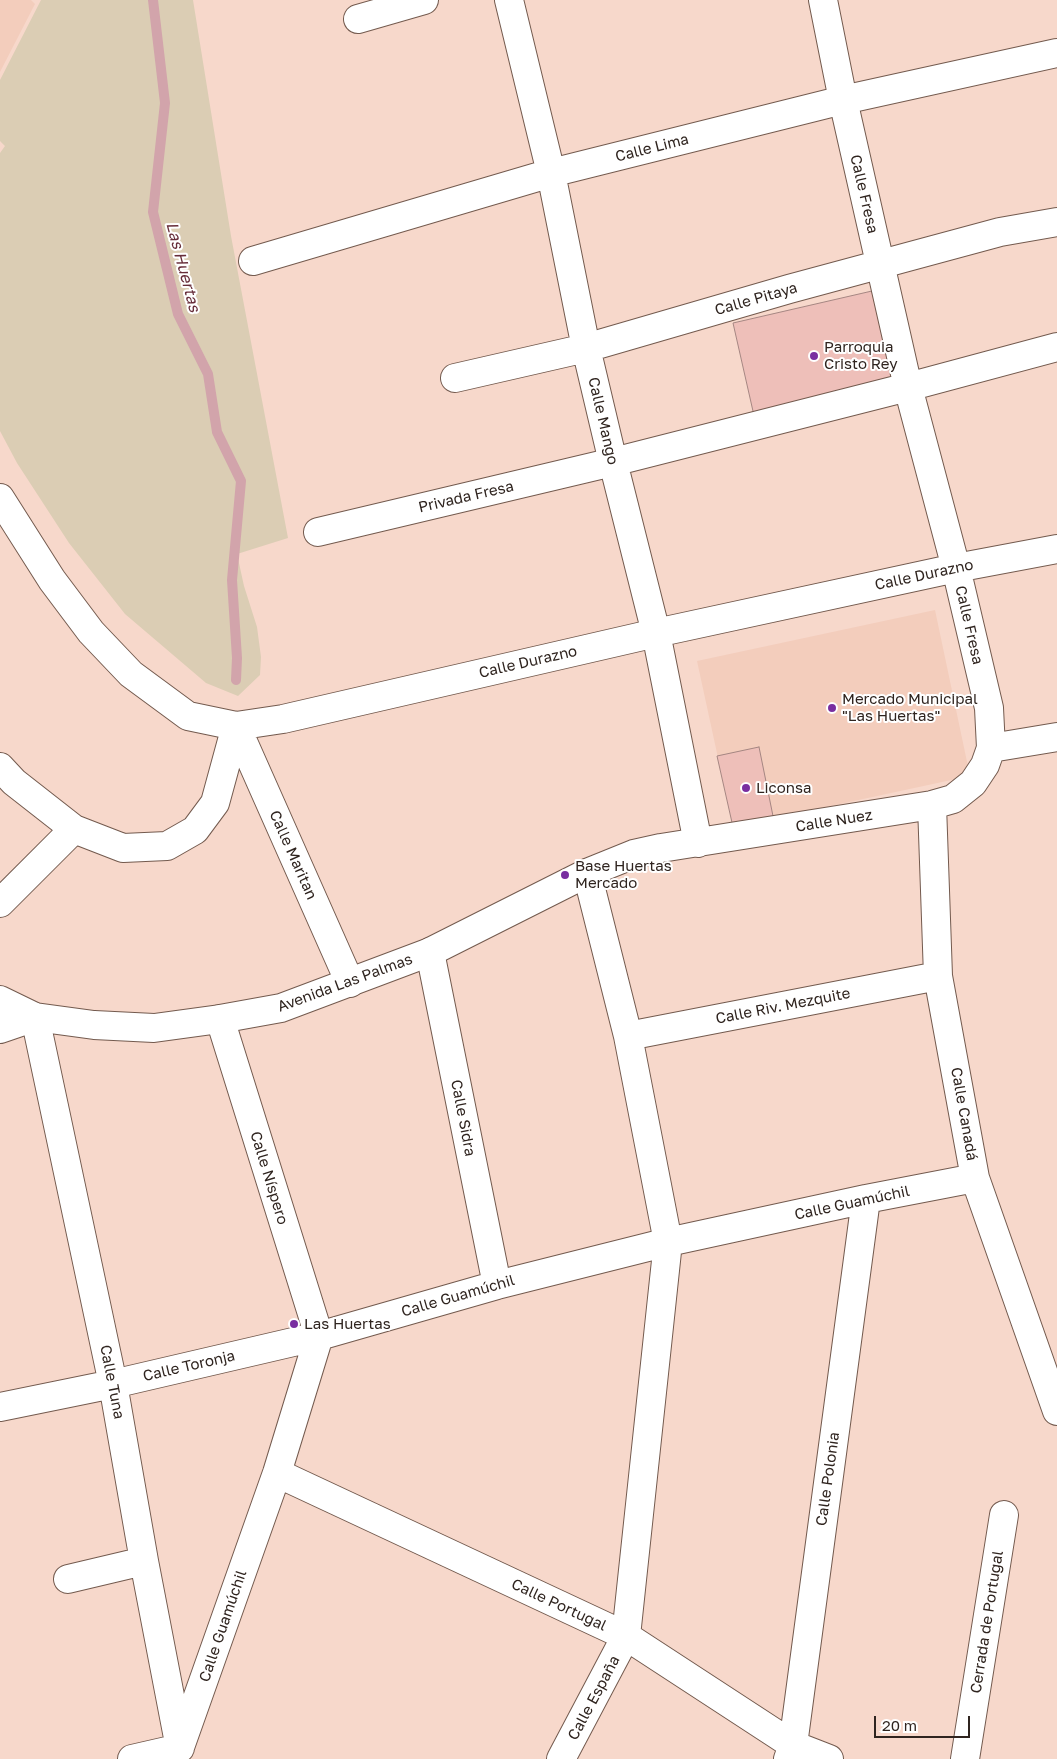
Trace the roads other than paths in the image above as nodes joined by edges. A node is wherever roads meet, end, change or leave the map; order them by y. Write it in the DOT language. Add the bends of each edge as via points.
graph roads {
  1 [pos="424,0"];
  2 [pos="509,0"];
  3 [pos="823,0"];
  4 [pos="358,19"];
  5 [pos="1057,53"];
  6 [pos="843,100"];
  7 [pos="551,173"];
  8 [pos="1057,222"];
  9 [pos="253,261"];
  10 [pos="880,265"];
  11 [pos="1057,347"];
  12 [pos="586,348"];
  13 [pos="455,378"];
  14 [pos="908,387"];
  15 [pos="613,462"];
  16 [pos="0,498"];
  17 [pos="318,532"];
  18 [pos="1057,549"];
  19 [pos="956,568"];
  20 [pos="656,633"];
  21 [pos="236,726"];
  22 [pos="1057,737"];
  23 [pos="991,748"];
  24 [pos="0,767"];
  25 [pos="932,805"];
  26 [pos="74,829"];
  27 [pos="698,843"];
  28 [pos="587,873"];
  29 [pos="0,903"];
  30 [pos="430,952"];
  31 [pos="938,976"];
  32 [pos="350,983"];
  33 [pos="0,1000"];
  34 [pos="36,1016"];
  35 [pos="220,1020"];
  36 [pos="0,1029"];
  37 [pos="628,1036"];
  38 [pos="975,1178"];
  39 [pos="866,1199"];
  40 [pos="668,1242"];
  41 [pos="497,1285"];
  42 [pos="319,1336"];
  43 [pos="113,1384"];
  44 [pos="0,1407"];
  45 [pos="1057,1411"];
  46 [pos="277,1473"];
  47 [pos="1004,1515"];
  48 [pos="144,1561"];
  49 [pos="68,1579"];
  50 [pos="626,1636"];
  51 [pos="790,1752"];
  52 [pos="178,1754"];
  53 [pos="132,1759"];
  54 [pos="561,1759"];
  55 [pos="830,1759"];
  56 [pos="965,1759"];
  1 -- 4 [label="street"];
  2 -- 7 [label="street, Calle Mango"];
  3 -- 6 [label="street, Calle Fresa"];
  5 -- 6 [label="street, Calle Lima"];
  6 -- 7 [label="street, Calle Lima"];
  6 -- 10 [label="street, Calle Fresa"];
  7 -- 9 [label="street, Calle Lima"];
  7 -- 12 [label="street, Calle Mango"];
  8 -- 10 [label="street, Calle Pitaya" via="1000,232"];
  10 -- 12 [label="street, Calle Pitaya"];
  10 -- 14 [label="street, Calle Fresa"];
  11 -- 14 [label="street"];
  12 -- 13 [label="street, Calle Pitaya"];
  12 -- 15 [label="street, Calle Mango"];
  14 -- 15 [label="street"];
  14 -- 19 [label="street, Calle Fresa"];
  15 -- 17 [label="street, Privada Fresa"];
  15 -- 20 [label="street, Calle Mango"];
  16 -- 21 [label="street" via="52,580 91,632 132,674 188,716"];
  18 -- 19 [label="street, Calle Durazno"];
  19 -- 20 [label="street, Calle Durazno"];
  19 -- 23 [label="street, Calle Fresa" via="989,708"];
  20 -- 21 [label="street, Calle Durazno" via="283,719"];
  20 -- 27 [label="street, Calle Mango"];
  21 -- 26 [label="street" via="215,803 195,830 167,846 123,848"];
  21 -- 32 [label="street, Calle Maritan"];
  22 -- 23 [label="street"];
  23 -- 25 [label="street, Calle Nuez" via="985,765 973,782 953,799"];
  24 -- 26 [label="street" via="14,782"];
  25 -- 27 [label="street, Calle Nuez"];
  25 -- 31 [label="street, Calle Canadá"];
  26 -- 29 [label="street"];
  27 -- 28 [label="street, Calle Nuez" via="634,854"];
  28 -- 30 [label="street, Avenida Las Palmas"];
  28 -- 37 [label="street"];
  30 -- 32 [label="street, Avenida Las Palmas"];
  30 -- 41 [label="street, Calle Sidra"];
  31 -- 37 [label="street, Calle Riv. Mezquite"];
  31 -- 38 [label="street, Calle Canadá"];
  32 -- 35 [label="street, Avenida Las Palmas" via="281,1008"];
  33 -- 34 [label="street, Avenida Las Palmas"];
  34 -- 35 [label="street, Avenida Las Palmas" via="94,1025 154,1028"];
  34 -- 36 [label="street"];
  34 -- 43 [label="street, Calle Tuna"];
  35 -- 42 [label="street, Calle Níspero"];
  37 -- 40 [label="street"];
  38 -- 39 [label="street, Calle Guamúchil"];
  38 -- 45 [label="street, Calle Canadá"];
  39 -- 40 [label="street, Calle Guamúchil"];
  39 -- 51 [label="street, Calle Polonia"];
  40 -- 41 [label="street, Calle Guamúchil"];
  40 -- 50 [label="street"];
  41 -- 42 [label="street, Calle Guamúchil"];
  42 -- 43 [label="street, Calle Toronja"];
  42 -- 46 [label="street, Calle Guamúchil"];
  43 -- 44 [label="street, Calle Toronja"];
  43 -- 48 [label="street, Calle Tuna"];
  46 -- 50 [label="street, Calle Portugal"];
  46 -- 52 [label="street, Calle Guamúchil"];
  47 -- 56 [label="street, Cerrada de Portugal"];
  48 -- 49 [label="street"];
  48 -- 52 [label="street, Calle Tuna"];
  50 -- 51 [label="street, Calle Portugal"];
  50 -- 54 [label="street, Calle España"];
  51 -- 55 [label="street, Calle Portugal"];
  52 -- 53 [label="street"];
}
